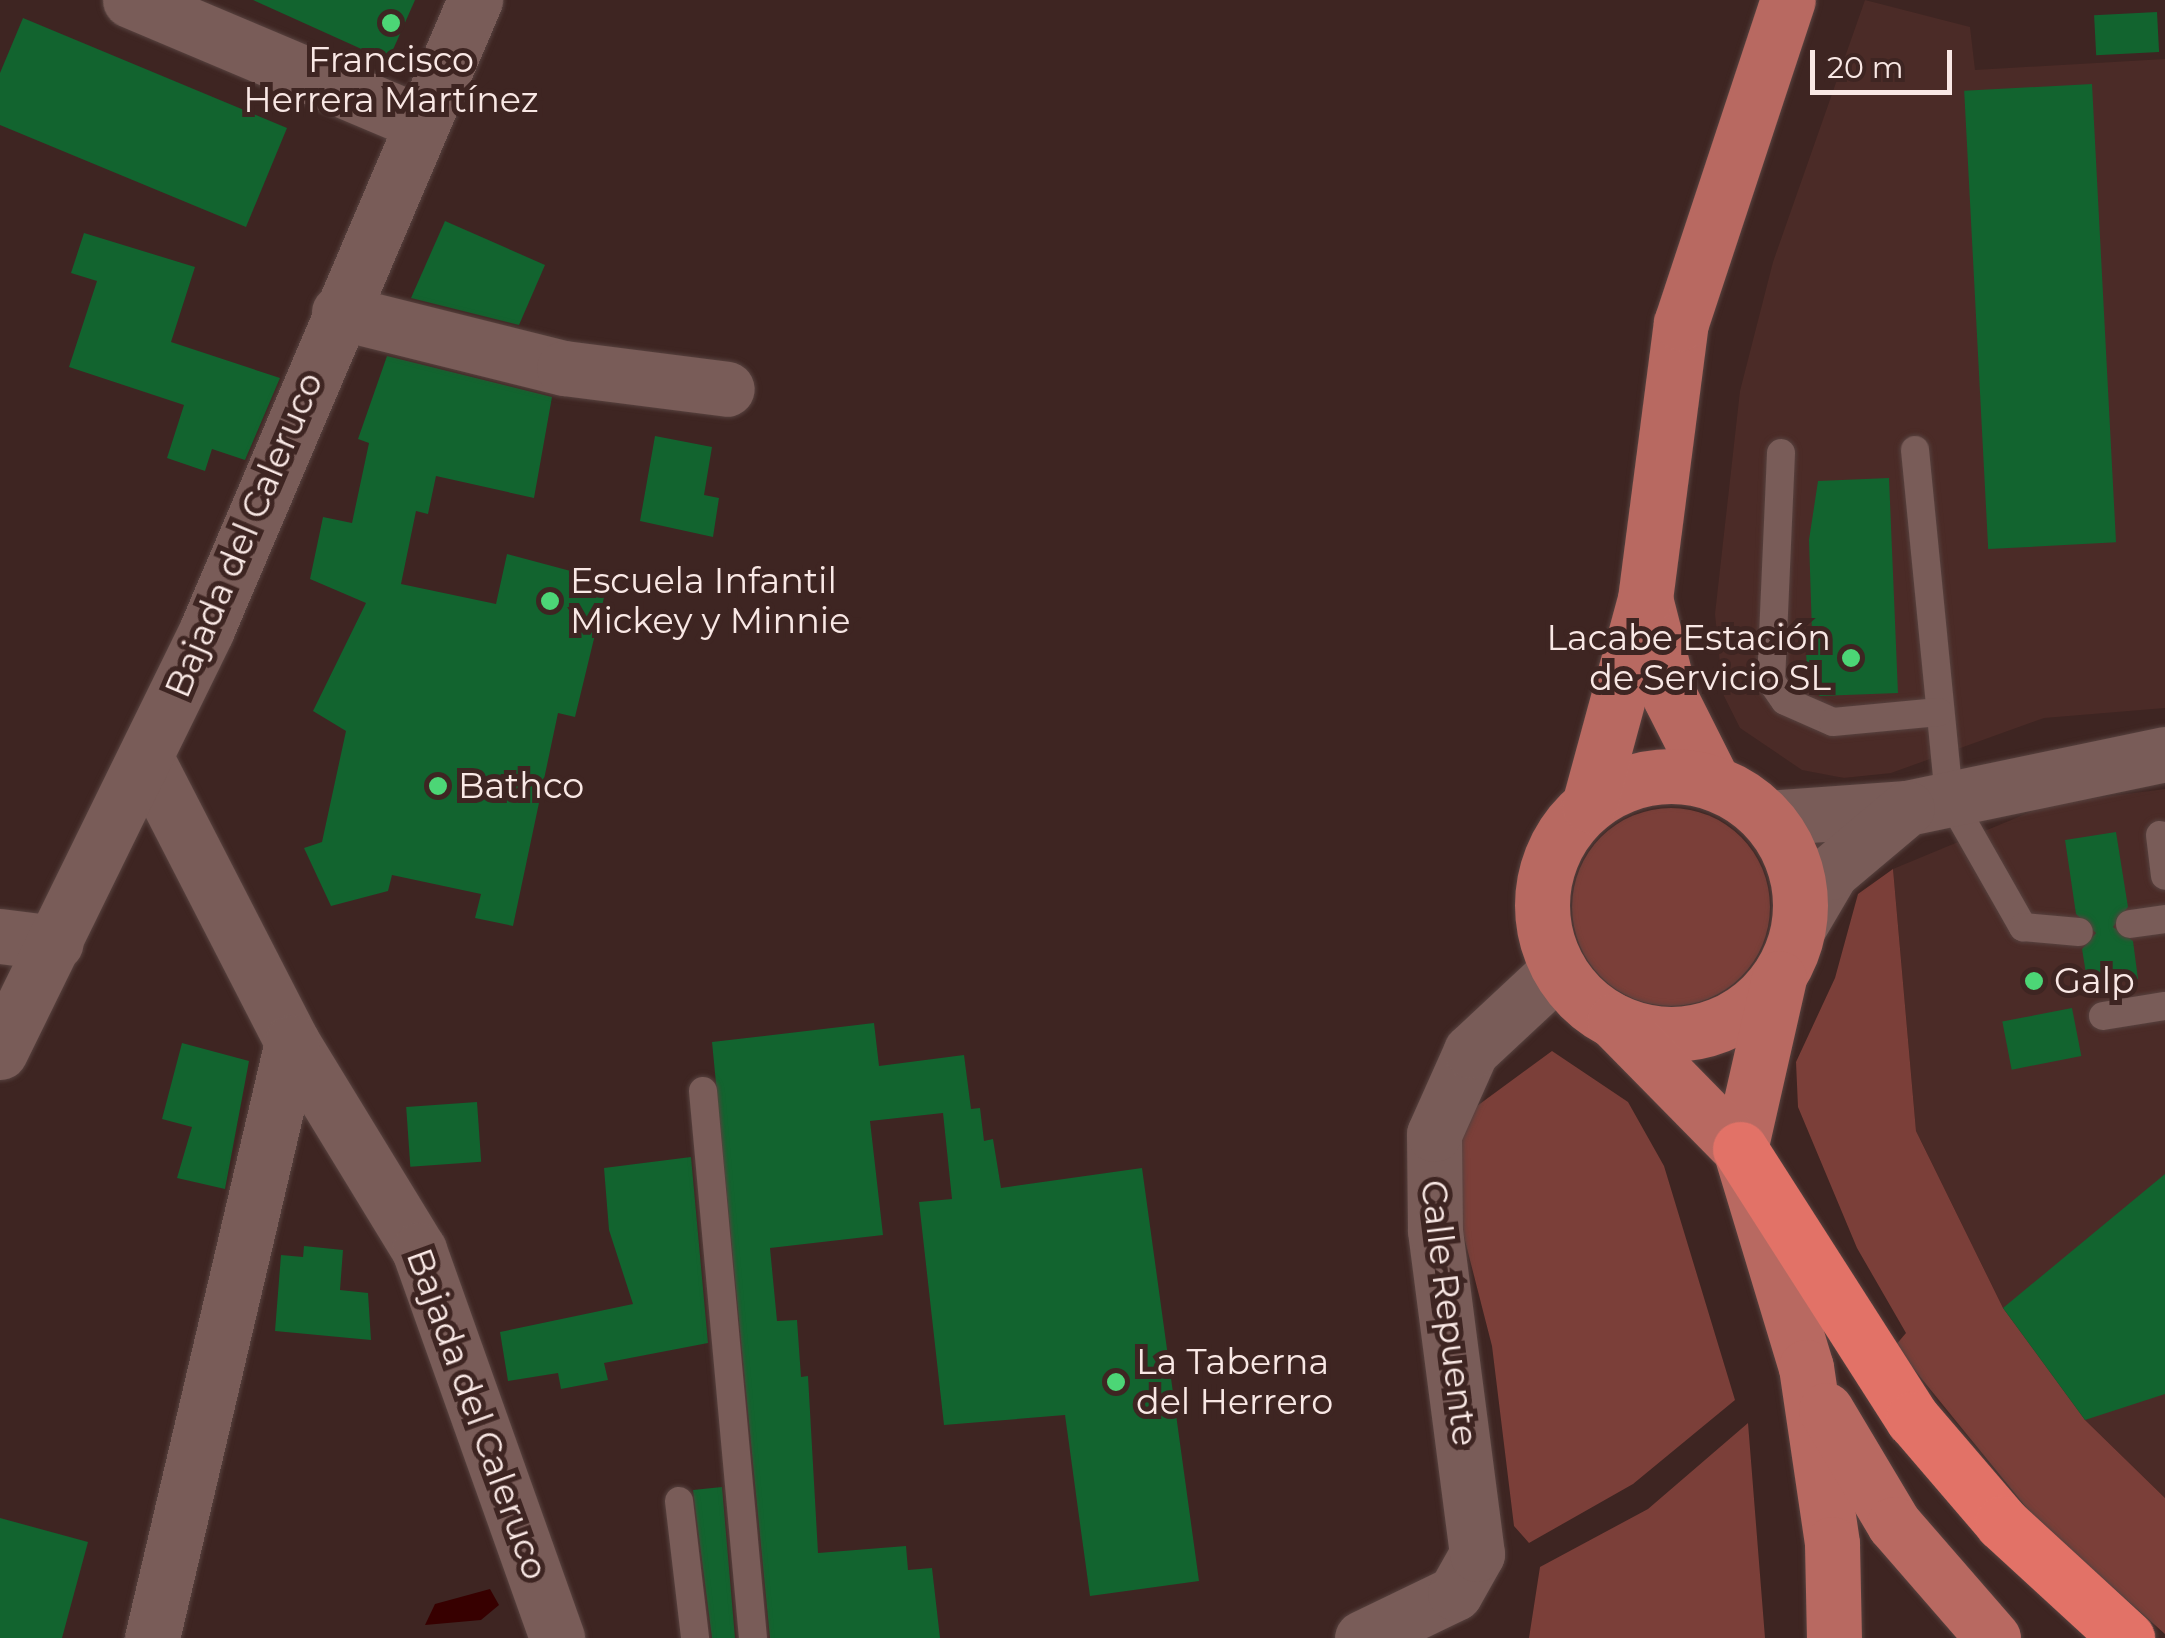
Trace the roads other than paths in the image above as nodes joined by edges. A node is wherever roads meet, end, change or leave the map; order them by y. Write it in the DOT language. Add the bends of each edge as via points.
graph roads {
  1 [pos="130,0"];
  2 [pos="474,0"];
  3 [pos="1788,0"];
  4 [pos="420,122"];
  5 [pos="338,312"];
  6 [pos="726,389"];
  7 [pos="1914,450"];
  8 [pos="1782,453"];
  9 [pos="1645,599"];
  10 [pos="1938,712"];
  11 [pos="2165,754"];
  12 [pos="146,758"];
  13 [pos="1713,782"];
  14 [pos="1928,802"];
  15 [pos="1589,805"];
  16 [pos="1768,818"];
  17 [pos="2160,835"];
  18 [pos="2165,876"];
  19 [pos="2165,919"];
  20 [pos="2130,924"];
  21 [pos="1800,926"];
  22 [pos="2079,932"];
  23 [pos="0,936"];
  24 [pos="56,943"];
  25 [pos="1559,969"];
  26 [pos="1779,978"];
  27 [pos="2165,1006"];
  28 [pos="2102,1016"];
  29 [pos="1614,1021"];
  30 [pos="292,1042"];
  31 [pos="0,1052"];
  32 [pos="703,1091"];
  33 [pos="1740,1149"];
  34 [pos="1806,1367"];
  35 [pos="679,1501"];
  36 [pos="152,1638"];
  37 [pos="558,1638"];
  38 [pos="695,1638"];
  39 [pos="753,1638"];
  40 [pos="1362,1638"];
  41 [pos="1834,1638"];
  42 [pos="1993,1638"];
  43 [pos="2127,1638"];
  1 -- 4 [label="street"];
  2 -- 4 [label="street, Bajada del Caleruco"];
  3 -- 9 [label="main road" via="1680,323"];
  4 -- 5 [label="street, Bajada del Caleruco"];
  5 -- 6 [label="street" via="564,368"];
  5 -- 12 [label="street, Bajada del Caleruco"];
  7 -- 10 [label="lane"];
  8 -- 10 [label="lane" via="1770,681 1785,701 1833,722"];
  9 -- 13 [label="main road" via="1670,697"];
  9 -- 15 [label="main road"];
  10 -- 14 [label="lane"];
  11 -- 14 [label="street"];
  12 -- 24 [label="street, Bajada del Caleruco"];
  12 -- 30 [label="street, Bajada del Caleruco"];
  13 -- 15 [label="main road" via="1648,777"];
  13 -- 16 [label="main road"];
  14 -- 16 [label="street"];
  14 -- 21 [label="street" via="1831,872"];
  14 -- 22 [label="lane" via="2023,927"];
  15 -- 25 [label="main road" via="1548,864 1545,936"];
  16 -- 21 [label="main road" via="1796,868"];
  17 -- 18 [label="lane"];
  19 -- 20 [label="lane"];
  21 -- 26 [label="main road"];
  23 -- 24 [label="street"];
  24 -- 31 [label="street, Bajada del Caleruco"];
  25 -- 29 [label="main road"];
  25 -- 40 [label="street, Calle Repuente" via="1471,1052 1434,1134 1435,1230 1477,1554 1455,1593"];
  26 -- 29 [label="main road" via="1756,1004 1692,1034"];
  26 -- 33 [label="main road"];
  27 -- 28 [label="lane"];
  29 -- 33 [label="main road"];
  30 -- 36 [label="street"];
  30 -- 37 [label="street, Bajada del Caleruco" via="418,1250"];
  32 -- 39 [label="lane"];
  33 -- 34 [label="main road"];
  33 -- 43 [label="highway" via="1913,1419 2002,1523"];
  34 -- 41 [label="main road" via="1832,1544"];
  34 -- 42 [label="main road" via="1894,1524"];
  35 -- 38 [label="lane"];
}
